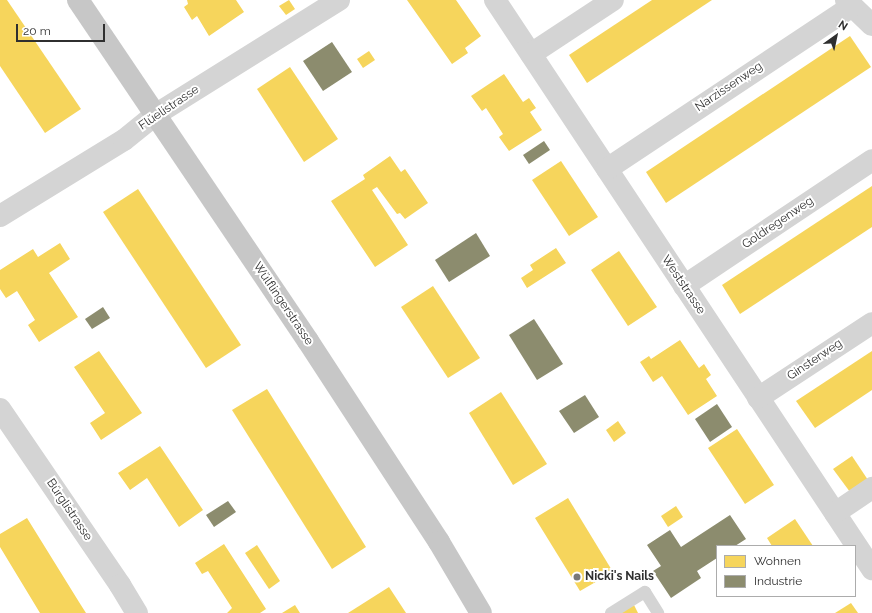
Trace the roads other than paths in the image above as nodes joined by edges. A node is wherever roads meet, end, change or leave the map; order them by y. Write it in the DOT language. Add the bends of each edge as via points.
graph roads {
  1 [pos="78,0"];
  2 [pos="339,0"];
  3 [pos="495,0"];
  4 [pos="613,0"];
  5 [pos="849,3"];
  6 [pos="872,25"];
  7 [pos="531,54"];
  8 [pos="155,115"];
  9 [pos="872,160"];
  10 [pos="606,169"];
  11 [pos="0,216"];
  12 [pos="684,286"];
  13 [pos="872,323"];
  14 [pos="758,398"];
  15 [pos="0,409"];
  16 [pos="872,488"];
  17 [pos="835,513"];
  18 [pos="872,569"];
  19 [pos="137,613"];
  20 [pos="482,613"];
  21 [pos="611,613"];
  22 [pos="658,613"];
  1 -- 8 [label="main road, Wülflingerstrasse"];
  2 -- 8 [label="street, Flüelistrasse"];
  3 -- 7 [label="street, Weststrasse"];
  4 -- 7 [label="street"];
  5 -- 6 [label="street"];
  5 -- 10 [label="street, Narzissenweg"];
  7 -- 10 [label="street, Weststrasse"];
  8 -- 11 [label="street, Flüelistrasse" via="124,140"];
  8 -- 20 [label="main road, Wülflingerstrasse" via="352,407"];
  9 -- 12 [label="street, Goldregenweg"];
  10 -- 12 [label="street, Weststrasse"];
  12 -- 14 [label="street, Weststrasse"];
  13 -- 14 [label="street, Ginsterweg"];
  14 -- 17 [label="street, Weststrasse"];
  15 -- 19 [label="street, Bürglistrasse" via="120,584"];
  16 -- 17 [label="street"];
  17 -- 18 [label="street, Weststrasse"];
  21 -- 22 [label="lane" via="645,592"];
}
